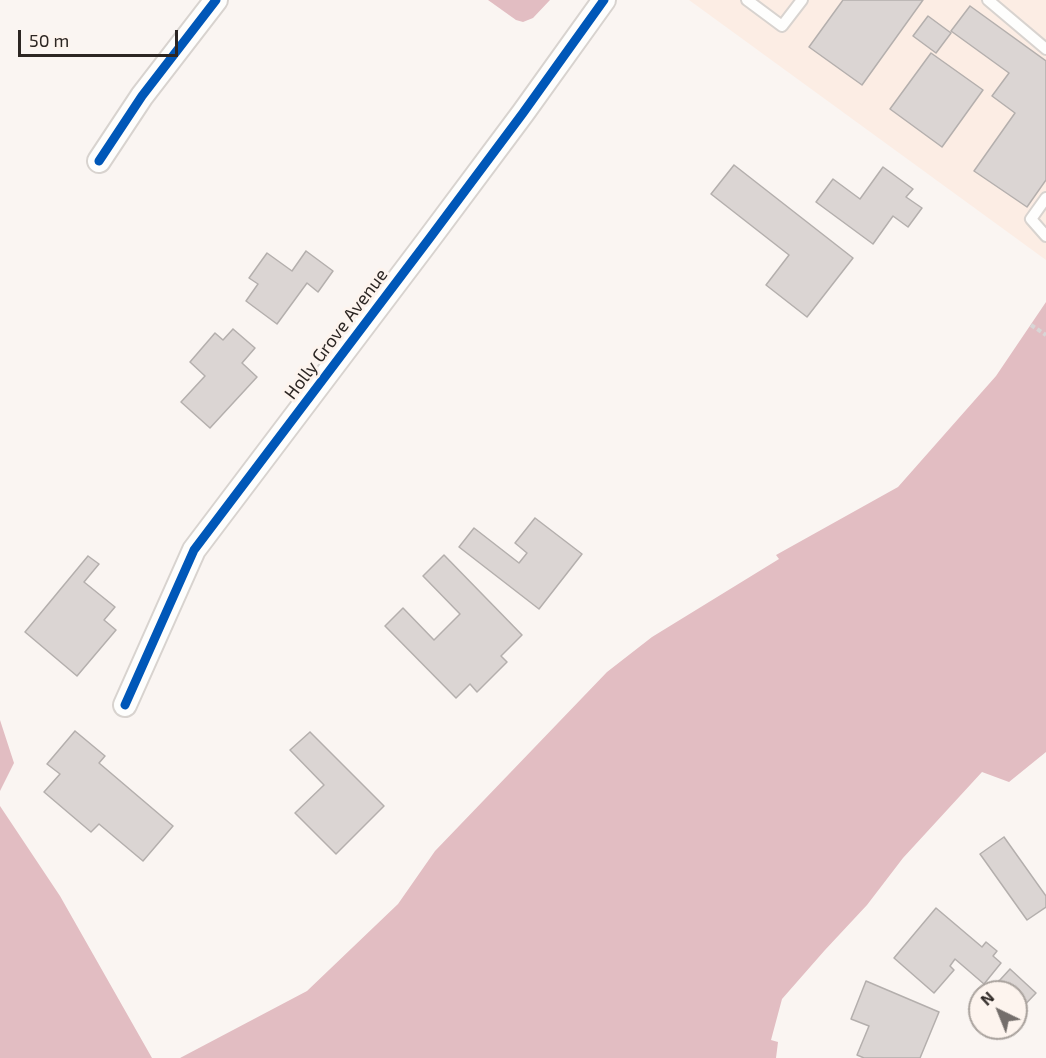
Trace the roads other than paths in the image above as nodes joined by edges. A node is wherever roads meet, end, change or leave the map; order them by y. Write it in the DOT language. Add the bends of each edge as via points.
graph roads {
  1 [pos="216,0"];
  2 [pos="603,0"];
  3 [pos="747,0"];
  4 [pos="802,0"];
  5 [pos="988,0"];
  6 [pos="1046,49"];
  7 [pos="99,161"];
  8 [pos="1046,198"];
  9 [pos="1046,236"];
  10 [pos="125,705"];
  1 -- 7 [label="street" via="142,96"];
  2 -- 10 [label="street, Holly Grove Avenue" via="194,550"];
  3 -- 4 [label="lane" via="782,27"];
  5 -- 6 [label="lane"];
  8 -- 9 [label="lane" via="1031,219"];
}
